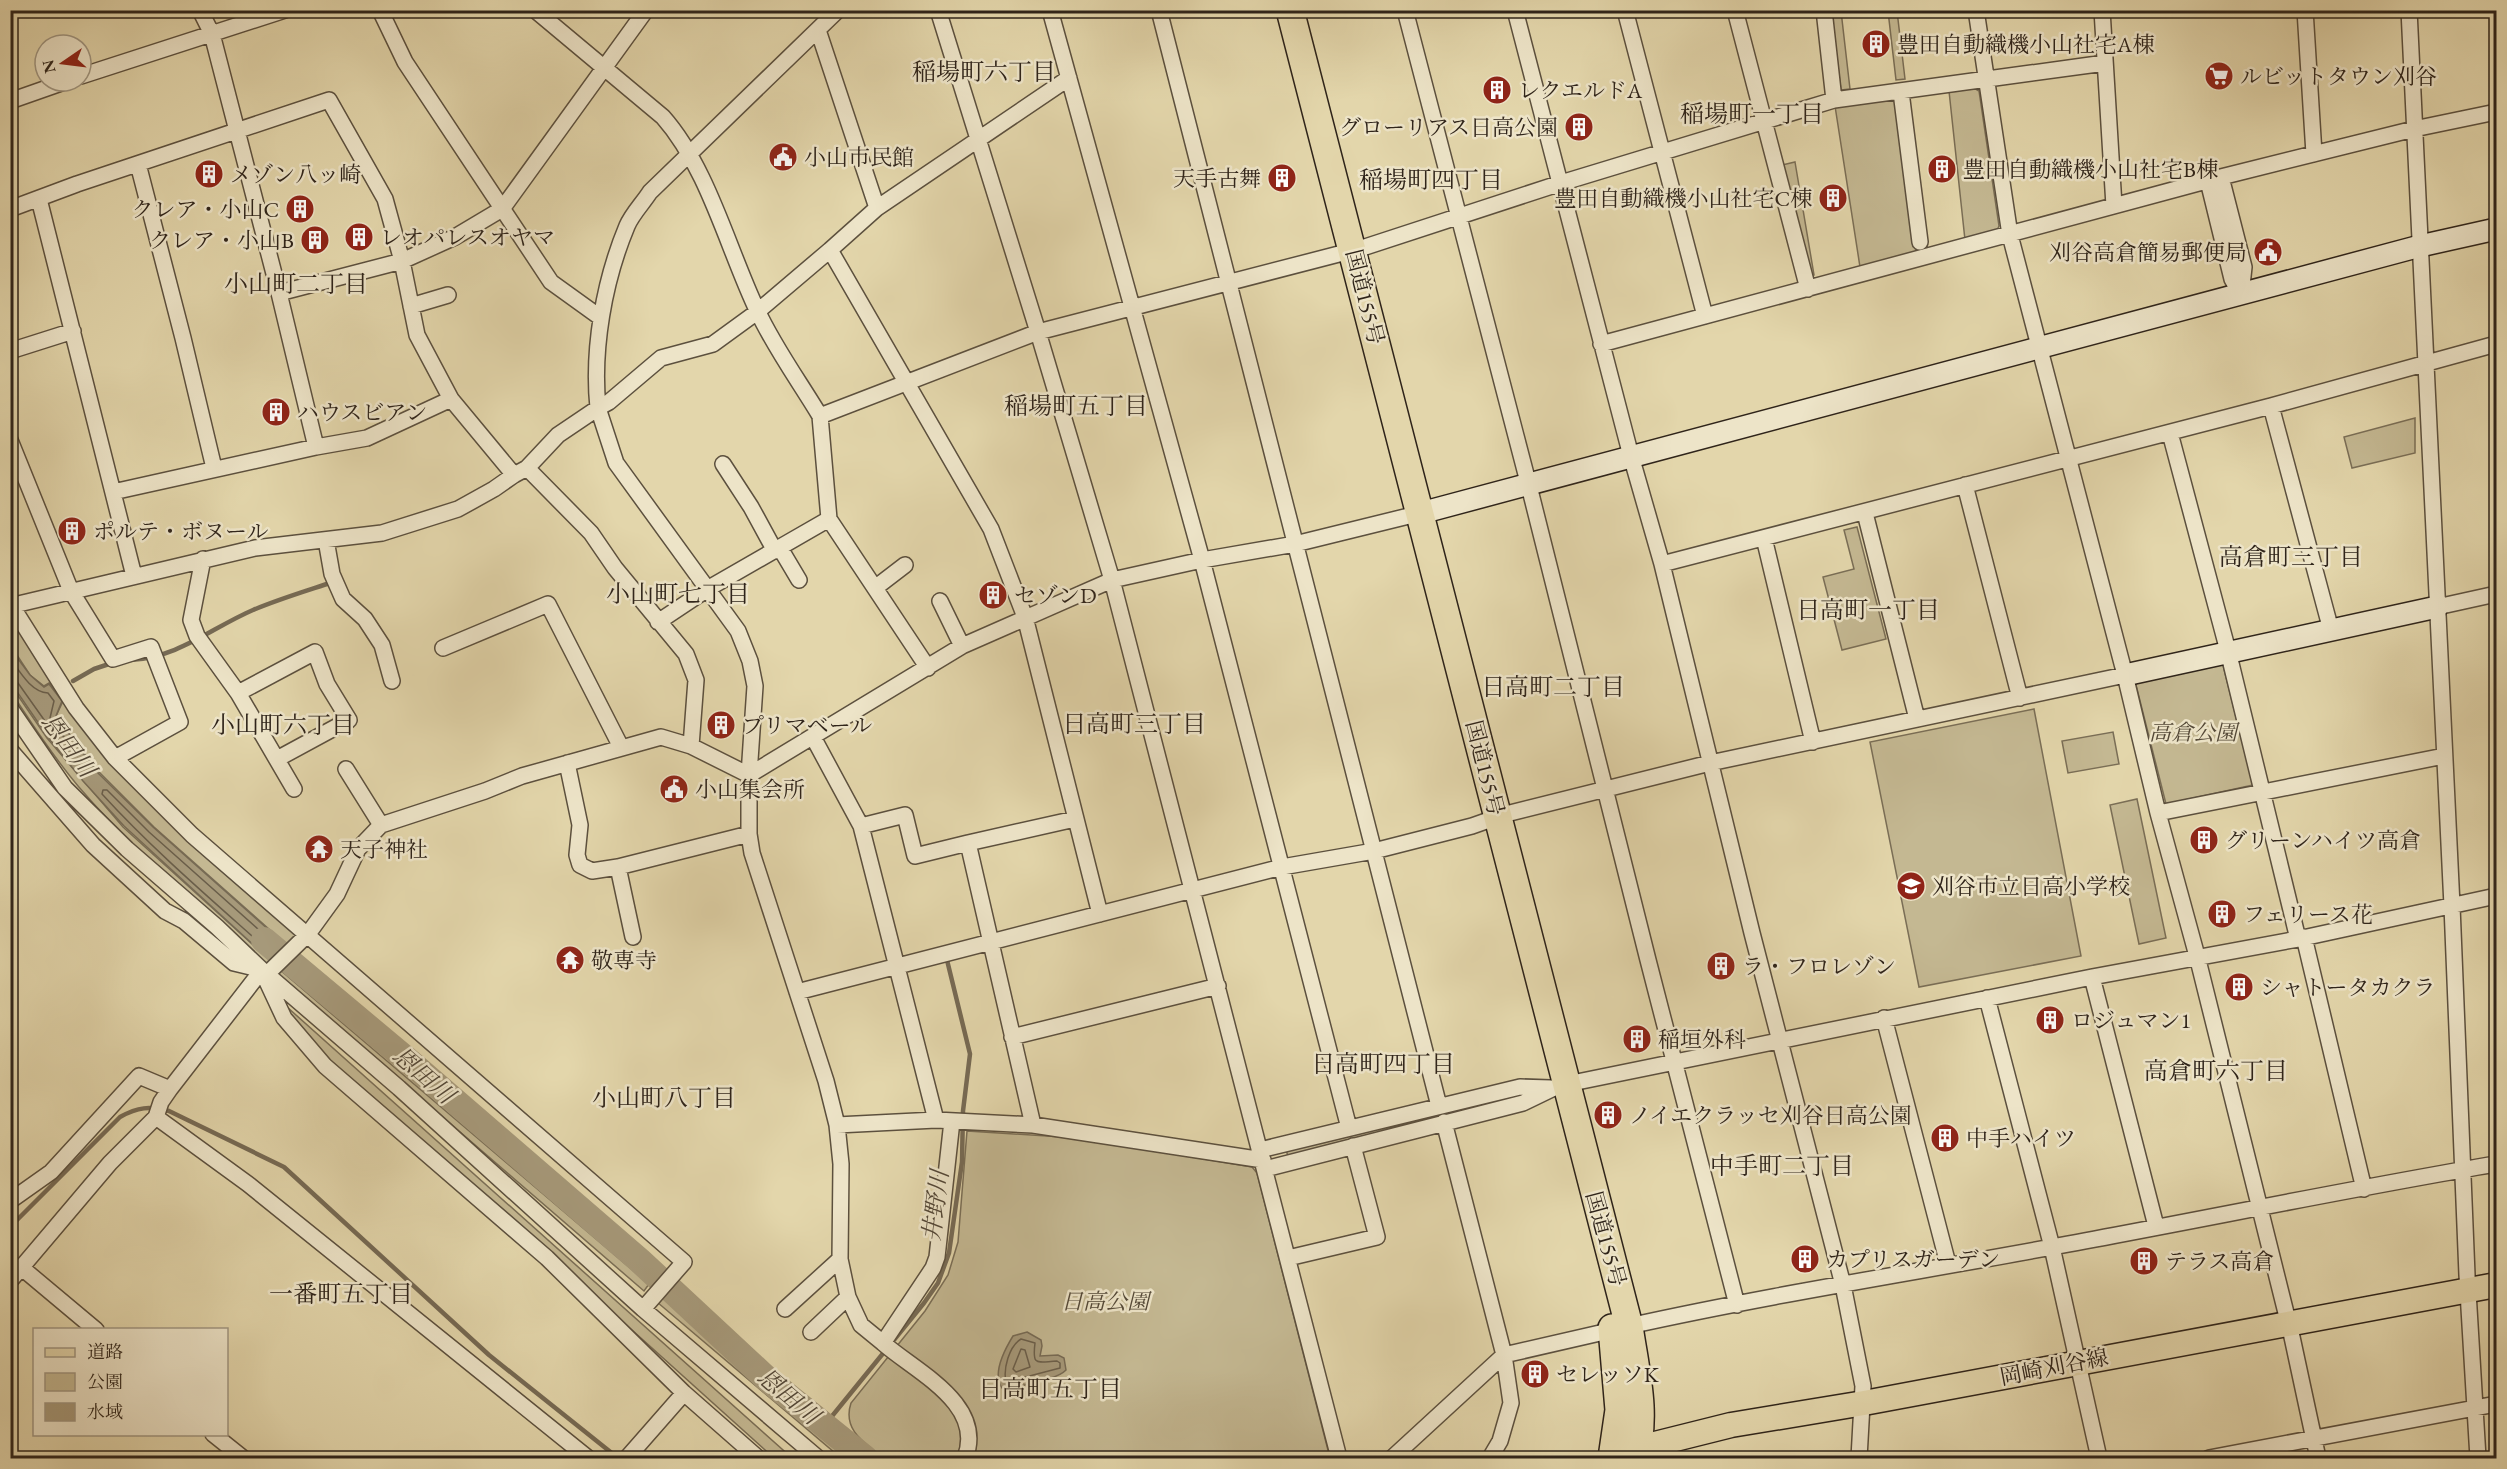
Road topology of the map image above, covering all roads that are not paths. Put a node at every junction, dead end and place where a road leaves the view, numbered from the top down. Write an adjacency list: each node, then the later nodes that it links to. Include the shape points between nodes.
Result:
1 (200, 10): 22 (street)
2 (285, 10): 22 (street)
3 (380, 10): 46 (street, via 405,62)
4 (535, 10): 24 (street)
5 (646, 10): 24 (street)
6 (838, 10): 21 (street)
7 (938, 10): 36 (street)
8 (1050, 10): 26 (street)
9 (1159, 10): 56 (street)
10 (1275, 10): 54 (highway, 国道155号)
11 (1290, 10): 54 (highway, 国道155号)
12 (1405, 10): 48 (street)
13 (1515, 10): 42 (street)
14 (1625, 10): 37 (street)
15 (1735, 10): 33 (street)
16 (1824, 10): 30 (street)
17 (1976, 10): 27 (street)
18 (2102, 10): 23 (street)
19 (2305, 10): 39 (street)
20 (2409, 10): 34 (street)
21 (818, 30): 38 (street); 47 (street)
22 (212, 34): 25 (street); 35 (street)
23 (2105, 63): 27 (street); 44 (street)
24 (604, 69): 38 (street, via 663,117); 46 (street)
25 (93, 72)
26 (1069, 78): 36 (street); 62 (street)
27 (1986, 81): 28 (street); 50 (street)
28 (1901, 92): 30 (street); 51 (street)
29 (33, 93): 31 (street)
30 (1834, 100): 33 (street)
31 (10, 101)
32 (2496, 112): 34 (street)
33 (1764, 122): 37 (street); 57 (street)
34 (2414, 129): 39 (street); 52 (street)
35 (237, 131): 40 (street); 55 (street, via 329,100 386,200); 58 (street)
36 (978, 139): 47 (street); 67 (street)
37 (1663, 153): 42 (street); 64 (street)
38 (690, 154): 63 (street); 65 (street, via 650,192 628,225)
39 (2314, 154): 41 (street)
40 (138, 164): 43 (street); 84 (street)
41 (2214, 179): 44 (street); 60 (street, via 2232,279)
42 (1561, 183): 48 (street); 68 (street)
43 (39, 199): 45 (street); 66 (street)
44 (2114, 206): 50 (street)
45 (10, 208)
46 (502, 208): 55 (street, via 455,237); 65 (street, via 551,282)
47 (877, 208): 53 (street)
48 (1459, 218): 54 (street); 86 (street)
49 (2496, 229): 52 (street)
50 (2010, 235): 57 (street); 70 (street)
51 (1920, 242)
52 (2420, 246): 60 (street); 72 (street)
53 (830, 250): 63 (street); 73 (street)
54 (1345, 252): 56 (street); 90 (highway, 国道155号, via 1413,493)
55 (402, 261): 58 (street); 61 (street)
56 (1228, 283): 62 (street); 94 (street)
57 (1808, 289): 64 (street)
58 (279, 293): 80 (street)
59 (448, 296): 61 (street)
60 (2241, 296): 70 (street)
61 (411, 306): 74 (street, via 417,335)
62 (1133, 307): 67 (street); 97 (street)
63 (757, 312): 76 (street, via 713,344 661,358); 77 (street)
64 (1705, 316): 68 (street)
65 (601, 318): 76 (street, via 595,385)
66 (72, 331): 71 (street); 88 (street)
67 (1038, 333): 73 (street); 102 (street)
68 (1601, 344): 81 (street)
69 (2496, 344): 72 (street)
70 (2039, 348): 81 (street); 82 (street)
71 (10, 351)
72 (2425, 364): 75 (street); 109 (street)
73 (907, 381): 77 (street); 110 (street, via 991,529)
74 (451, 399): 80 (street, via 367,438); 85 (street)
75 (2271, 406): 78 (street); 112 (street)
76 (598, 408): 85 (street, via 558,435); 103 (street, via 616,463)
77 (820, 416): 91 (street)
78 (2170, 433): 82 (street); 115 (street)
79 (10, 440): 105 (street)
80 (316, 447): 84 (street)
81 (1630, 456): 86 (street); 98 (street)
82 (2067, 459): 87 (street); 117 (street)
83 (723, 464): 95 (street)
84 (214, 468): 88 (street)
85 (520, 472): 93 (street, via 458,509 382,533); 111 (street, via 591,533)
86 (1528, 482): 90 (street); 135 (street)
87 (1965, 485): 89 (street); 120 (street)
88 (113, 492): 100 (street)
89 (1865, 513): 92 (street); 122 (street)
90 (1413, 515): 94 (street); 140 (highway, 国道155号)
91 (829, 519): 95 (street); 104 (street)
92 (1764, 538): 98 (street); 124 (street)
93 (326, 540): 96 (street); 118 (street, via 332,574 343,599 365,619 382,645)
94 (1295, 544): 97 (street); 145 (street)
95 (778, 550): 101 (street); 103 (street)
96 (202, 559): 100 (street); 119 (street, via 191,620)
97 (1202, 560): 102 (street); 147 (street)
98 (1662, 564): 132 (street)
99 (905, 565): 104 (street)
100 (134, 576): 105 (street)
101 (799, 580)
102 (1112, 580): 110 (street); 148 (street)
103 (709, 588): 111 (street); 134 (street, via 738,631 750,661 755,686)
104 (875, 588): 116 (street)
105 (71, 591): 108 (street); 129 (street, via 113,659 151,647 180,722)
106 (2496, 594): 109 (street)
107 (940, 601): 113 (street)
108 (11, 605): 129 (street, via 76,708)
109 (2437, 607): 112 (street); 128 (street)
110 (1025, 617): 113 (street); 139 (street)
111 (658, 622): 125 (street, via 686,654 696,680)
112 (2331, 630): 115 (street)
113 (962, 646): 116 (street)
114 (443, 648): 126 (street, via 548,604)
115 (2228, 651): 117 (street); 137 (street)
116 (928, 668): 123 (street)
117 (2125, 675): 120 (street); 138 (street)
118 (392, 681)
119 (238, 693): 130 (street); 130 (street, via 315,652 327,684 349,720)
120 (2020, 698): 122 (street)
121 (10, 708): 158 (street, via 65,788)
122 (1917, 719): 124 (street)
123 (813, 737): 134 (street); 142 (street)
124 (1813, 742): 132 (street)
125 (691, 746): 126 (street, via 661,737); 134 (street)
126 (621, 747): 131 (street)
127 (10, 750): 158 (street, via 93,845 165,911 184,921 234,963)
128 (2445, 756): 137 (street); 150 (street)
129 (115, 758): 152 (street, via 192,835)
130 (277, 759): 136 (street)
131 (567, 763): 141 (street); 146 (street, via 580,825 580,865 592,871)
132 (1710, 763): 135 (street); 165 (street)
133 (346, 769): 141 (street)
134 (749, 775): 143 (street)
135 (1605, 788): 140 (street); 166 (street)
136 (294, 789)
137 (2263, 791): 138 (street); 154 (street)
138 (2158, 813): 156 (street)
139 (1075, 819): 144 (street); 151 (street)
140 (1490, 819): 145 (street); 167 (highway, 国道155号)
141 (381, 825): 152 (street, via 358,849 337,894)
142 (861, 826): 144 (street, via 905,815 915,856); 157 (street)
143 (749, 834): 146 (street); 161 (street)
144 (968, 843): 155 (street)
145 (1374, 851): 147 (street); 169 (street)
146 (618, 867): 153 (street)
147 (1281, 867): 148 (street); 175 (street)
148 (1193, 891): 151 (street); 160 (street)
149 (2496, 896): 150 (street)
150 (2452, 906): 154 (street); 179 (street)
151 (1100, 914): 155 (street)
152 (308, 934): 158 (street); 195 (street, via 684,1262)
153 (633, 937)
154 (2301, 938): 156 (street); 180 (street)
155 (991, 941): 157 (street); 164 (street)
156 (2197, 956): 159 (street); 182 (street)
157 (898, 966): 161 (street); 170 (street)
158 (264, 972): 168 (street); 195 (street, via 399,1088); 204 (street, via 284,1018 325,1066 547,1258)
159 (2092, 977): 162 (street); 183 (street)
160 (1218, 986): 164 (street); 177 (street)
161 (797, 992): 173 (street)
162 (1987, 998): 163 (street); 184 (street)
163 (1884, 1018): 165 (street); 187 (street)
164 (1012, 1037): 174 (street)
165 (1780, 1040): 166 (street); 190 (street)
166 (1674, 1062): 167 (street); 194 (street)
167 (1560, 1086): 169 (street, via 1520,1087); 172 (street, via 1527,1101); 199 (highway, 国道155号)
168 (161, 1106): 181 (street, via 139,1076 51,1172); 188 (street); 213 (street, via 248,1184)
169 (1439, 1106): 175 (street)
170 (936, 1120): 171 (street); 173 (street)
171 (960, 1122): 174 (street); 201 (street, via 937,1257)
172 (1444, 1122): 176 (street); 202 (street)
173 (837, 1125): 186 (street, via 841,1164)
174 (1033, 1125): 177 (street)
175 (1349, 1128): 177 (street)
176 (1353, 1146): 177 (street); 185 (street, via 1377,1237)
177 (1262, 1160): 185 (street)
178 (2496, 1164): 179 (street)
179 (2462, 1170): 180 (street); 192 (street)
180 (2364, 1189): 182 (street)
181 (10, 1201)
182 (2260, 1208): 183 (street); 197 (street)
183 (2156, 1226): 184 (street)
184 (2052, 1247): 187 (street); 203 (street)
185 (1288, 1258): 217 (street)
186 (840, 1259): 193 (street); 196 (street)
187 (1948, 1264): 190 (street)
188 (22, 1268): 189 (street); 198 (street)
189 (10, 1281)
190 (1843, 1285): 194 (street); 205 (street)
191 (2496, 1286): 192 (main road, 岡崎刈谷線)
192 (2468, 1291): 197 (main road, 岡崎刈谷線); 207 (street)
193 (848, 1297): 200 (street); 201 (street, via 861,1325)
194 (1737, 1305): 199 (street)
195 (643, 1309): 215 (street)
196 (785, 1309)
197 (2289, 1323): 203 (main road, 岡崎刈谷線); 209 (street)
198 (95, 1328)
199 (1621, 1328): 202 (street); 210 (highway, 国道155号, via 1641,1405)
200 (811, 1332)
201 (887, 1346): 216 (street, via 950,1395 965,1420 971,1444)
202 (1504, 1355): 218 (street); 219 (street, via 1511,1403 1500,1442)
203 (2079, 1362): 205 (main road, 岡崎刈谷線); 221 (street)
204 (684, 1393): 211 (street); 214 (street)
205 (1864, 1403): 210 (main road, 岡崎刈谷線, via 1731,1425); 220 (street)
206 (2496, 1404): 207 (street)
207 (2475, 1408): 209 (street); 224 (street)
208 (216, 1436): 212 (street)
209 (2314, 1437): 222 (street); 223 (street)
210 (1624, 1455)
211 (628, 1457)
212 (243, 1458)
213 (588, 1458)
214 (758, 1458)
215 (819, 1458)
216 (965, 1458)
217 (1339, 1458)
218 (1392, 1458)
219 (1490, 1458)
220 (1859, 1458)
221 (2099, 1458)
222 (2209, 1458)
223 (2318, 1458)
224 (2478, 1458)

